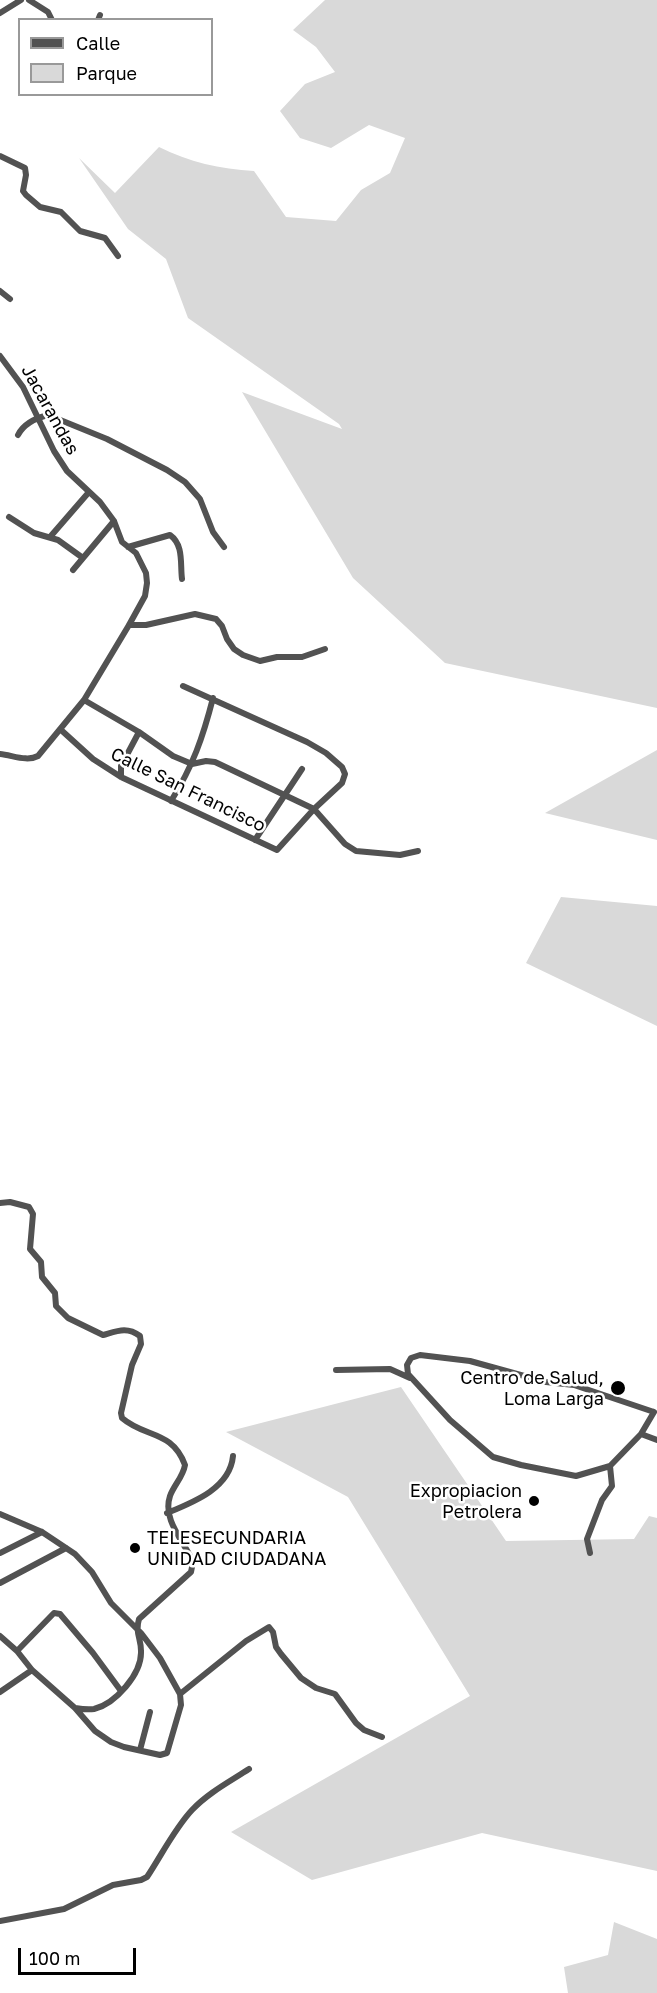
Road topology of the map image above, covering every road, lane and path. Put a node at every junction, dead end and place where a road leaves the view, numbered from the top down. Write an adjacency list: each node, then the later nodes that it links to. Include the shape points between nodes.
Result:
1 (21, 0): 3 (street)
2 (29, 0): 4 (street)
3 (0, 14)
4 (51, 18)
5 (0, 156): 6 (street, via 25,168 23,191 40,207 61,212 80,231 105,238)
6 (118, 256)
7 (0, 291): 8 (street)
8 (10, 299)
9 (0, 356): 10 (street, Jacarandas, via 23,387)
10 (38, 417): 11 (street); 12 (street, Jacarandas, via 67,471); 17 (street, via 48,415 107,440 185,482 200,499 213,532)
11 (18, 435)
12 (89, 492): 14 (street, Jacarandas); 15 (street)
13 (9, 517): 15 (street, via 34,533)
14 (114, 521): 16 (street, Jacarandas); 18 (street)
15 (50, 537): 18 (street)
16 (128, 547): 20 (street, via 170,535 181,552); 21 (street, Jacarandas, via 136,553 147,583 145,596)
17 (224, 547)
18 (83, 558): 19 (street)
19 (73, 570)
20 (182, 579)
21 (129, 625): 22 (street, via 195,614 216,619 234,649 260,661 302,657); 25 (street)
22 (325, 649)
23 (183, 686): 24 (street)
24 (213, 698): 29 (street); 34 (street, via 308,742 342,767 342,783)
25 (84, 700): 26 (street); 27 (street)
26 (60, 729): 28 (street, via 34,759); 31 (street, Calle San Francisco, via 93,759)
27 (139, 732): 29 (street); 31 (street, via 121,766)
28 (0, 754)
29 (192, 764): 32 (street, via 215,762); 33 (street)
30 (302, 769): 32 (street)
31 (121, 777): 33 (street, Calle San Francisco)
32 (285, 796): 34 (street); 35 (street)
33 (171, 801): 35 (street, Calle San Francisco)
34 (314, 809): 35 (street, Calle San Francisco, via 277,850); 36 (street, via 356,851 400,855)
35 (255, 840)
36 (418, 851)
37 (0, 1203): 45 (street, via 29,1207 33,1214 30,1249 41,1262 42,1276 55,1293 56,1306 68,1318 103,1335 116,1329 131,1330 140,1336 120,1413 126,1422 171,1443 184,1462)
38 (336, 1370): 39 (street, via 390,1369)
39 (413, 1380): 40 (street, via 407,1365 411,1358 420,1355 471,1361 546,1382 574,1385); 44 (street, via 450,1420 493,1457 576,1476)
40 (655, 1412): 41 (street)
41 (641, 1434): 42 (street); 44 (street)
42 (657, 1440)
43 (233, 1456): 45 (street, via 232,1467 222,1482)
44 (610, 1466): 50 (street, via 612,1486 602,1500 587,1539)
45 (167, 1513): 52 (street, via 194,1562 191,1572 139,1619)
46 (0, 1514): 47 (street)
47 (42, 1532): 48 (street); 49 (street)
48 (66, 1548): 51 (street); 52 (street, via 92,1572 111,1603)
49 (0, 1553)
50 (590, 1553)
51 (0, 1583)
52 (136, 1628): 56 (street, via 141,1651 138,1665 135,1675); 58 (street, via 160,1658)
53 (0, 1636): 54 (street)
54 (17, 1651): 55 (street); 56 (street, via 54,1613 60,1614)
55 (32, 1671): 57 (street); 59 (street)
56 (121, 1690): 59 (street, via 105,1705)
57 (0, 1692)
58 (180, 1694): 61 (street, via 269,1627 276,1647 302,1678 334,1694 356,1723); 62 (street, via 181,1705 167,1753)
59 (75, 1708): 62 (street, via 108,1743)
60 (150, 1712): 62 (street)
61 (382, 1737)
62 (140, 1750)
63 (249, 1769): 64 (street, via 191,1811 147,1877 113,1885 64,1909)
64 (0, 1921)

